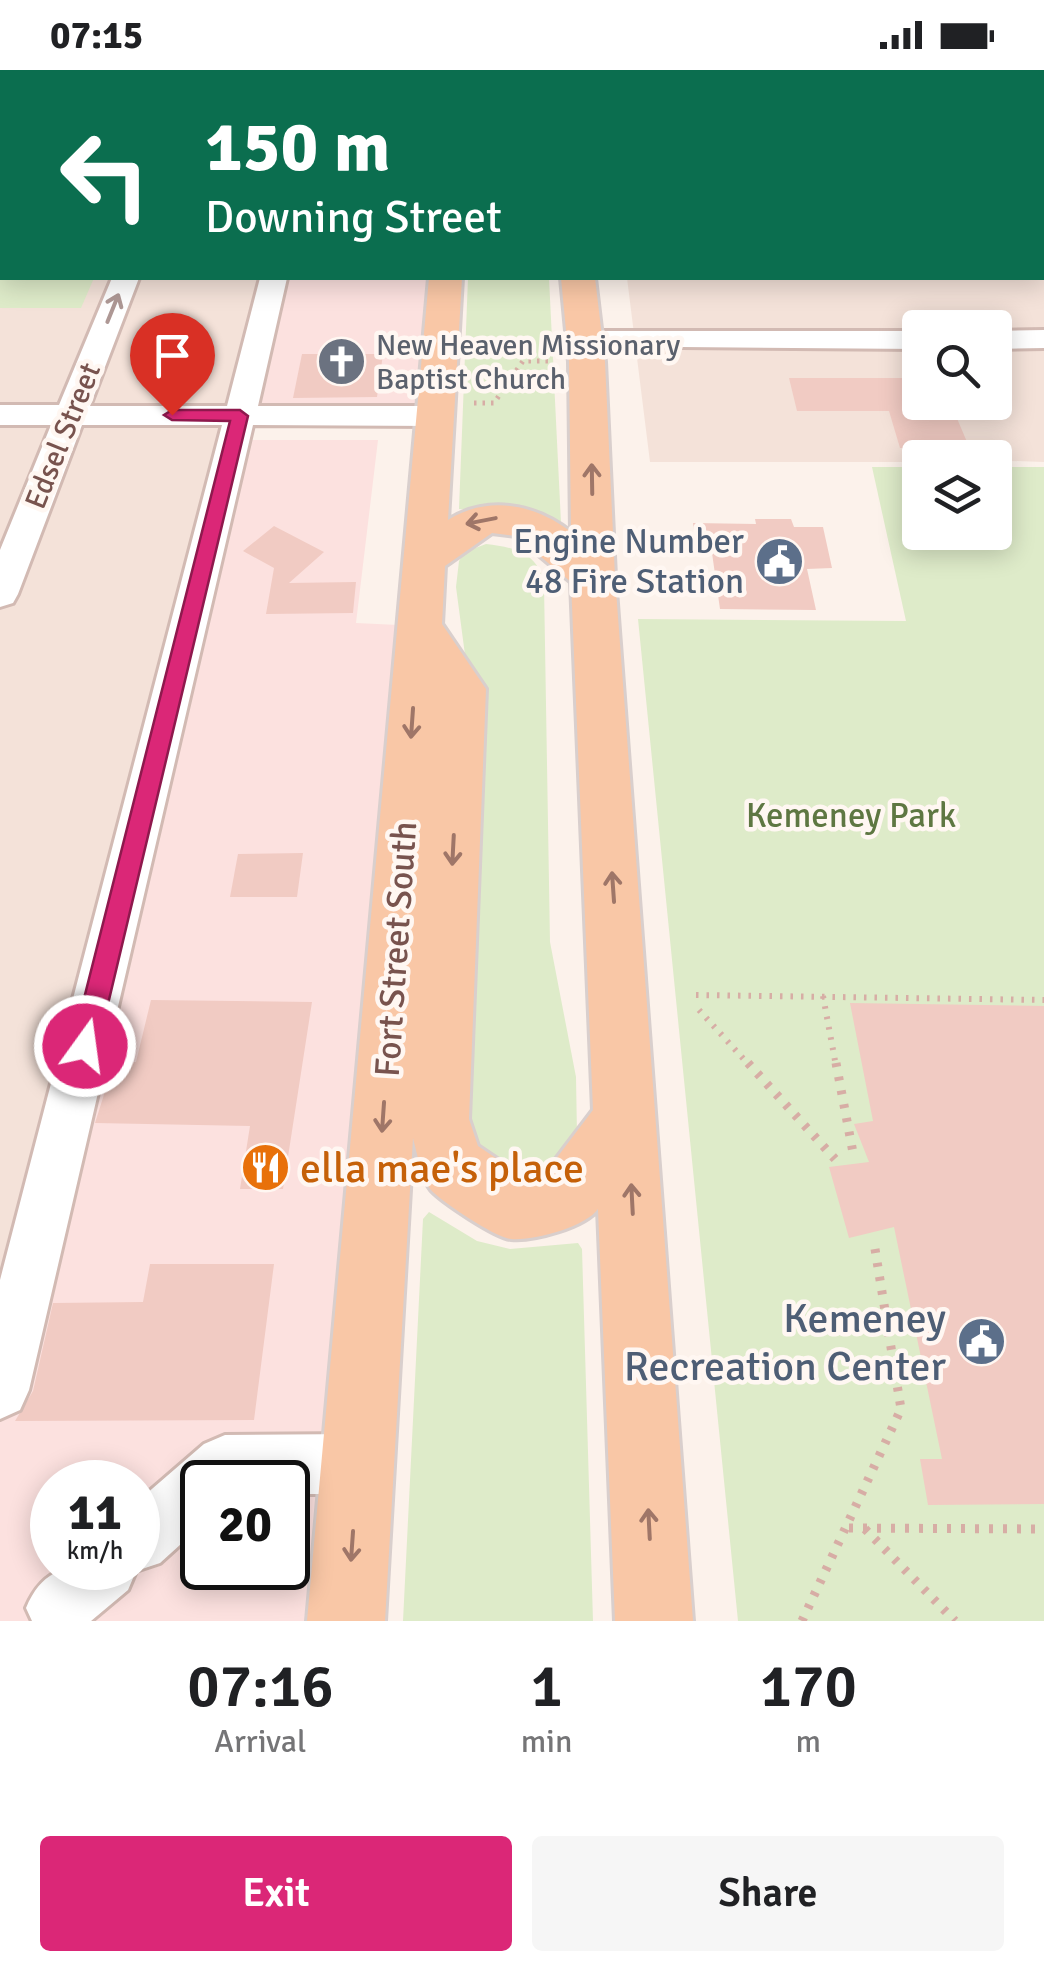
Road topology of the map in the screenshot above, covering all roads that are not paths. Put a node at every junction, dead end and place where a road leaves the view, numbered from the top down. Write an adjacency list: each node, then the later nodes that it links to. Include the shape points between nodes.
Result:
1 (124, 280): 11 (street, Edsel Street, one-way to 1)
2 (274, 280): 12 (street)
3 (445, 280): 9 (main road, Fort Street South)
4 (578, 280): 8 (main road)
5 (1012, 340): 6 (street)
6 (1044, 340)
7 (902, 341): 8 (street)
8 (567, 350): 14 (main road, one-way to 8, via 592,452)
9 (451, 410): 12 (street); 13 (main road, Fort Street South)
10 (0, 415): 11 (street)
11 (70, 415): 12 (street); 15 (street, Edsel Street)
12 (240, 416): 18 (street)
13 (424, 561): 14 (main road, one-way to 13, via 557,539 527,523 495,517 466,523); 16 (main road, Fort Street South)
14 (593, 576): 17 (main road, one-way to 14)
15 (0, 594)
16 (420, 626): 17 (main road, one-way to 17, via 462,689 438,1120 453,1167 511,1207 567,1196); 19 (main road, Fort Street South, one-way to 19)
17 (627, 1116): 26 (main road, one-way to 17)
18 (0, 1390)
19 (358, 1464): 20 (street); 25 (main road, Fort Street South, one-way to 25)
20 (310, 1465)
21 (180, 1505): 22 (street)
22 (160, 1522)
23 (80, 1590): 24 (street)
24 (58, 1608)
25 (346, 1621)
26 (654, 1621)

